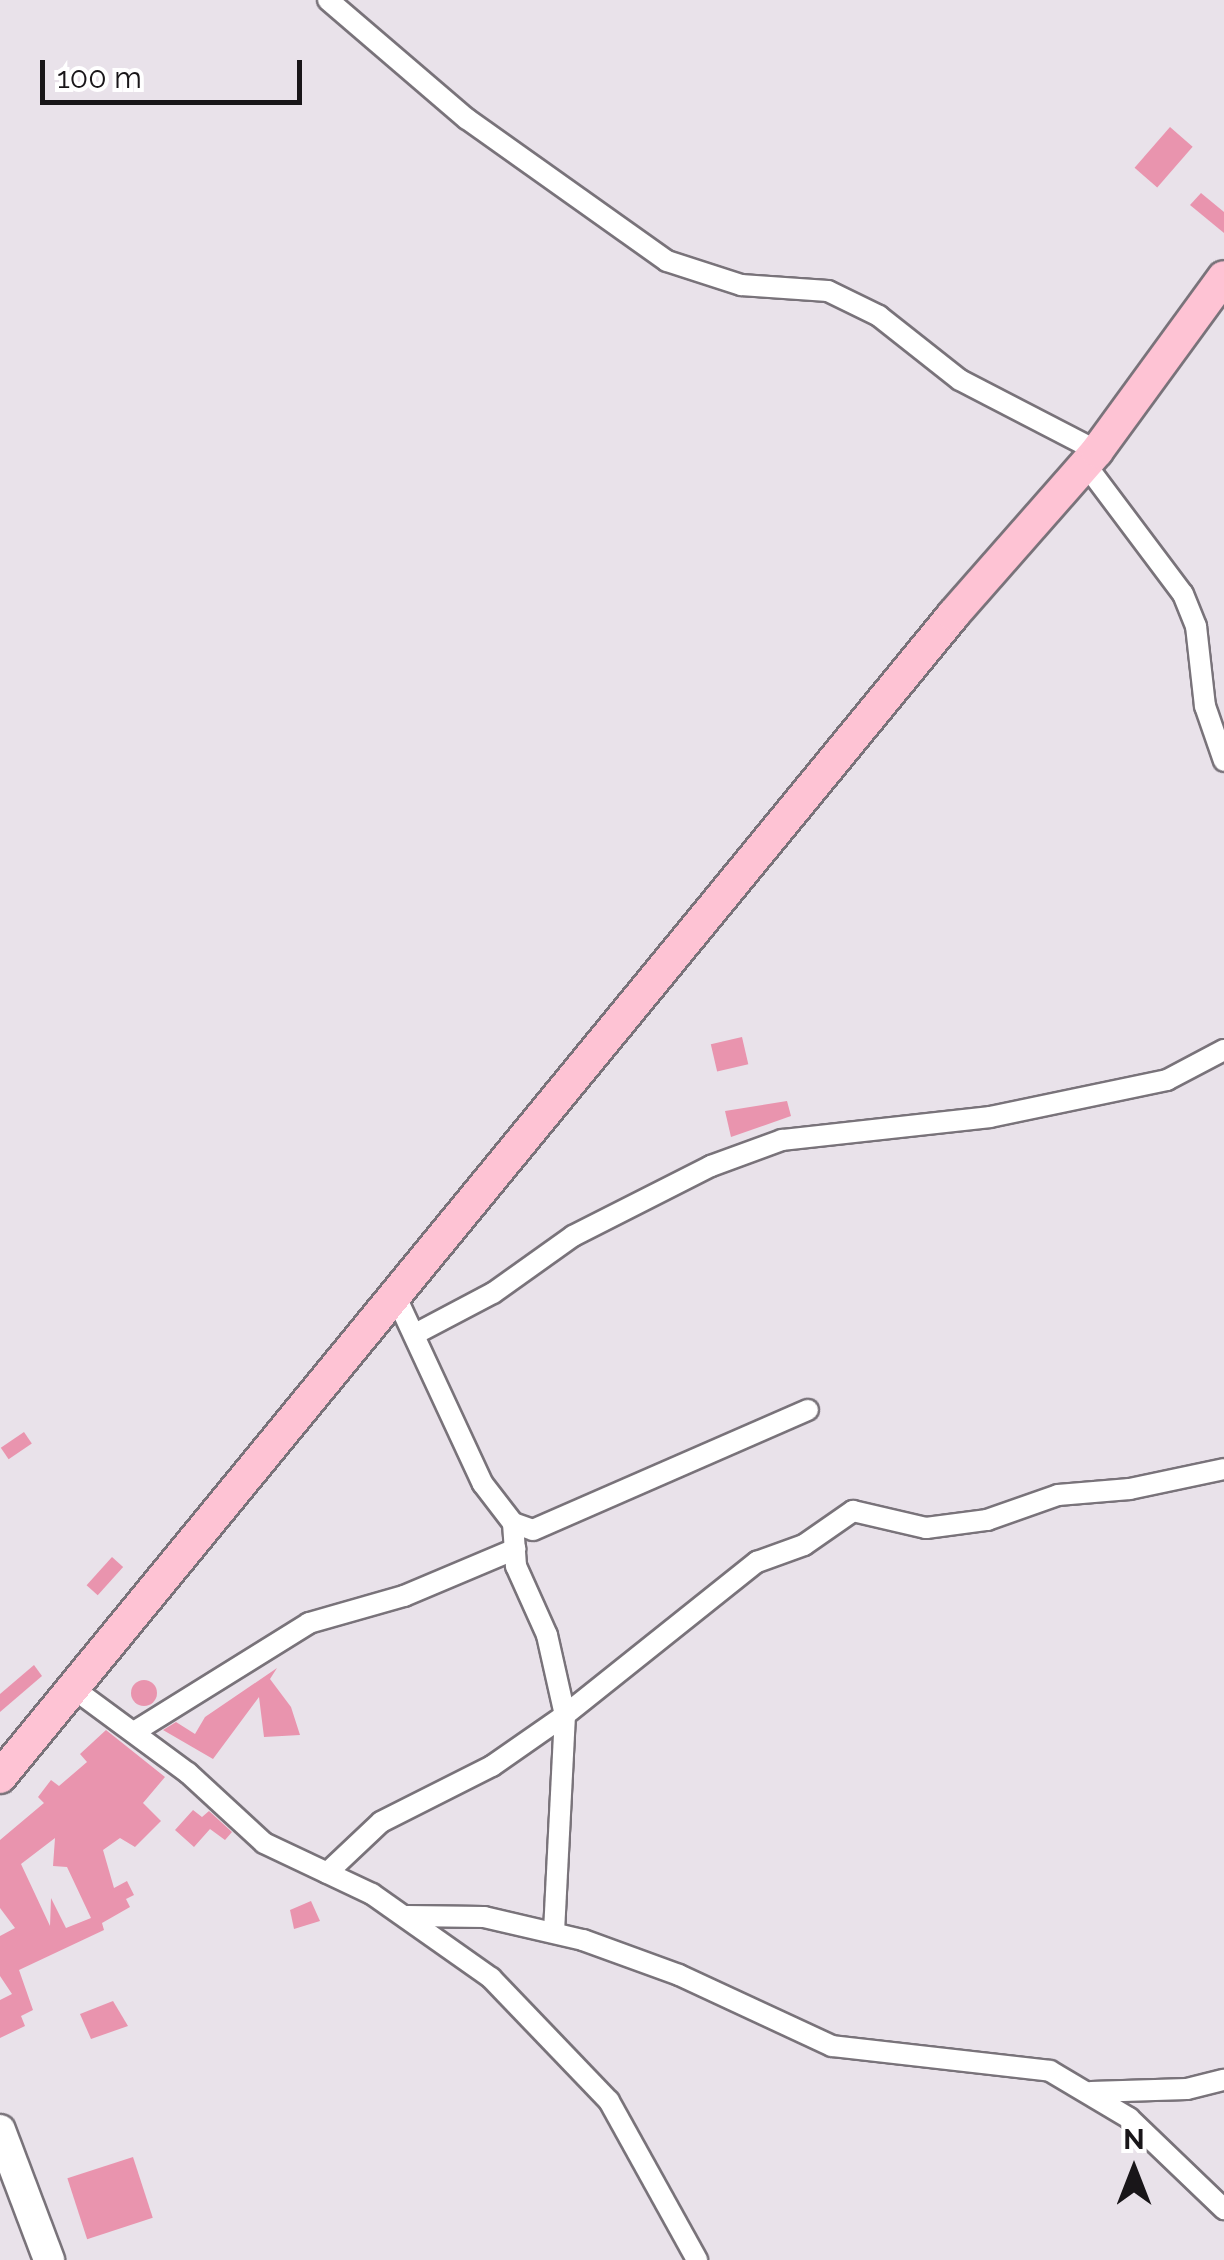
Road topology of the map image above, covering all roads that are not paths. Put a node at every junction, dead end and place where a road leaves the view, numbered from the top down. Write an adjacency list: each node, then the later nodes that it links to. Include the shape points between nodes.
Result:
1 (328, 0): 3 (street, via 467,120 667,261 741,286 828,292 879,316 960,380)
2 (1224, 277): 3 (main road)
3 (1091, 458): 4 (street, via 1183,594 1196,626 1208,718); 6 (main road, via 953,615)
4 (1224, 761)
5 (1224, 1050): 7 (street, via 1167,1080 1008,1113 782,1140 711,1166 573,1236 493,1293)
6 (396, 1297): 7 (street); 12 (main road)
7 (417, 1333): 10 (street, via 483,1484)
8 (808, 1410): 10 (street, via 560,1522 533,1530)
9 (1224, 1469): 13 (street, via 1130,1489 1058,1494 987,1520 926,1528 853,1510 804,1545 757,1562)
10 (513, 1523): 11 (street)
11 (515, 1549): 13 (street, via 547,1635); 14 (street, via 404,1596 309,1623)
12 (70, 1686): 14 (street); 15 (main road)
13 (565, 1714): 16 (street, via 492,1766 381,1822); 18 (street)
14 (134, 1732): 16 (street, via 264,1843)
15 (0, 1778)
16 (327, 1873): 17 (street)
17 (407, 1916): 18 (street, via 484,1917); 24 (street, via 491,1978 609,2101)
18 (554, 1932): 20 (street, via 679,1975 832,2046 1038,2069)
19 (1224, 2080): 20 (street, via 1187,2089)
20 (1091, 2092): 22 (street, via 1192,2172)
21 (0, 2130): 23 (street)
22 (1224, 2209)
23 (49, 2260)
24 (698, 2260)

